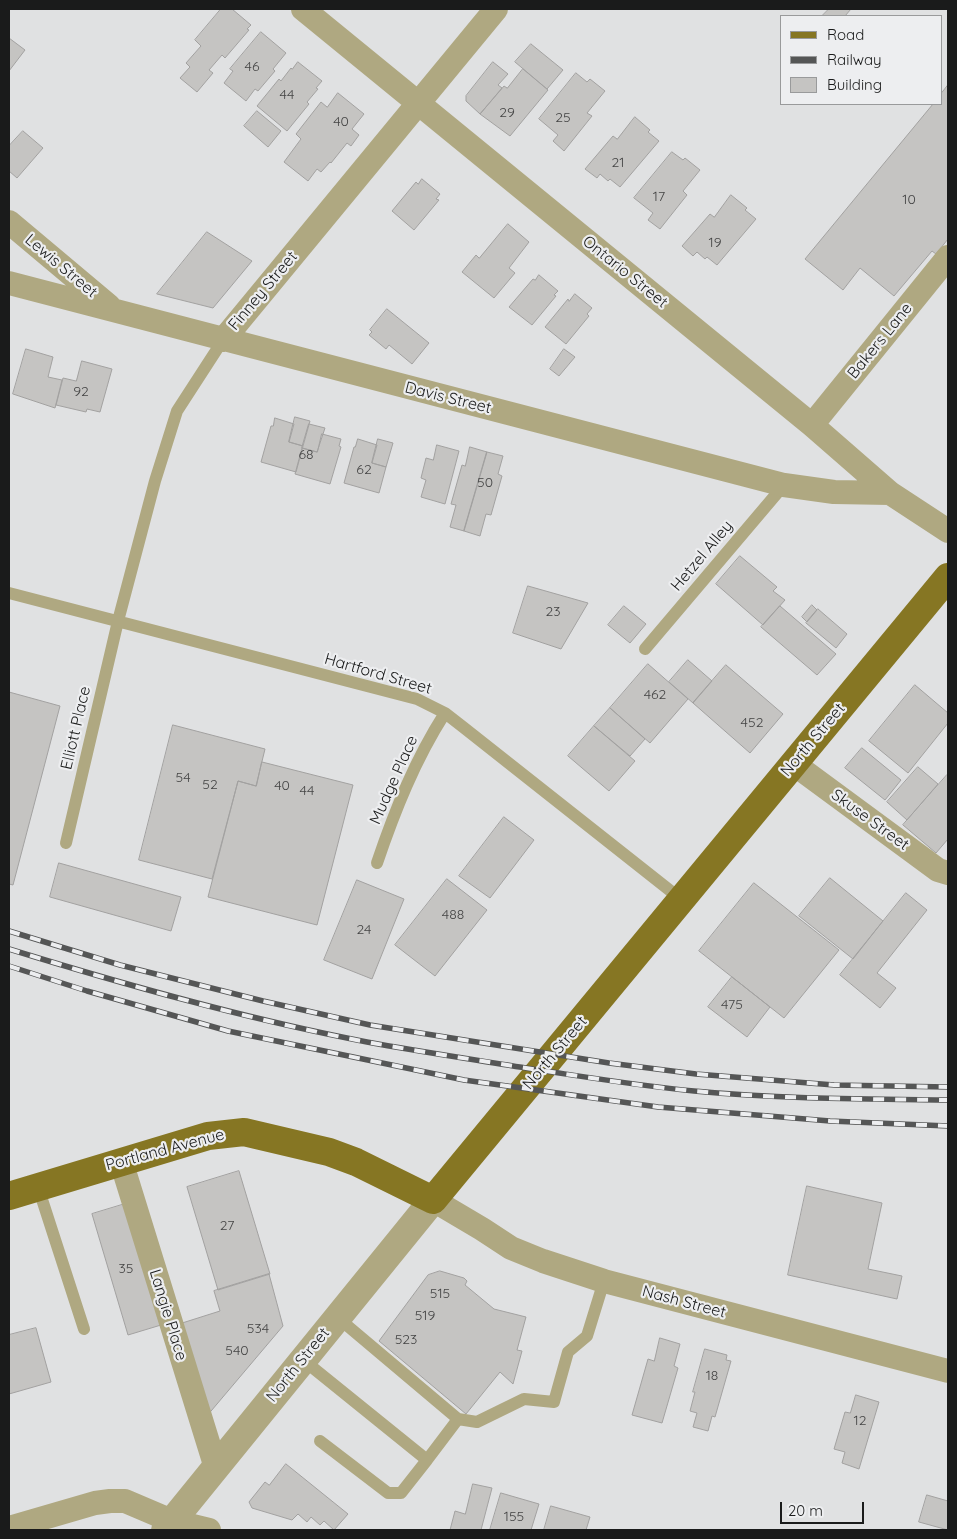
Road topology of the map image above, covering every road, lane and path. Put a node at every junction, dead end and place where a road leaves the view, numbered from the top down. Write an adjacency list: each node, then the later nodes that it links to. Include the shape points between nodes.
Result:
1 (303, 9): 3 (street, Ontario Street)
2 (496, 9): 3 (street, Finney Street)
3 (419, 104): 8 (street, Finney Street); 9 (street, Ontario Street)
4 (9, 222): 7 (street, Lewis Street)
5 (948, 257): 9 (street, Bakers Lane)
6 (9, 283): 7 (street, Davis Street)
7 (114, 310): 8 (street, Davis Street)
8 (223, 340): 10 (street, Davis Street); 15 (lane, Finney Street, via 177,412)
9 (812, 425): 11 (street, Ontario Street)
10 (784, 485): 11 (street, Davis Street, via 834,492); 16 (lane, Hetzel Alley)
11 (890, 493): 12 (street, Ontario Street)
12 (948, 531)
13 (948, 577): 18 (main road, North Street)
14 (9, 593): 15 (lane, Hartford Street)
15 (118, 621): 17 (lane, Hartford Street, via 417,699); 19 (lane, Elliott Place)
16 (645, 649)
17 (445, 713): 20 (lane, Mudge Place, via 428,740 396,808); 22 (lane, Hartford Street)
18 (794, 764): 21 (street, Skuse Street, via 938,870); 22 (main road, North Street)
19 (66, 843)
20 (378, 863)
21 (948, 873)
22 (682, 900): 26 (main road, North Street)
23 (121, 1161): 24 (main road, Portland Avenue); 26 (main road, Portland Avenue, via 208,1136 244,1132 329,1152); 35 (street, Langie Place)
24 (38, 1188): 25 (main road, Portland Avenue); 29 (lane)
25 (9, 1196)
26 (433, 1200): 27 (street, Nash Street, via 511,1248); 28 (street, North Street)
27 (604, 1281): 31 (street, Nash Street); 32 (lane, via 587,1336 568,1352 554,1402 524,1399 477,1422)
28 (337, 1317): 30 (street, North Street); 32 (lane)
29 (84, 1330)
30 (302, 1359): 34 (lane); 35 (street, North Street)
31 (948, 1371)
32 (458, 1419): 34 (lane)
33 (320, 1441): 34 (lane, via 388,1493 401,1493)
34 (427, 1460)
35 (216, 1468): 36 (street, North Street)
36 (168, 1526): 37 (street, via 125,1501 110,1501); 38 (street)
37 (9, 1528)
38 (209, 1530)

